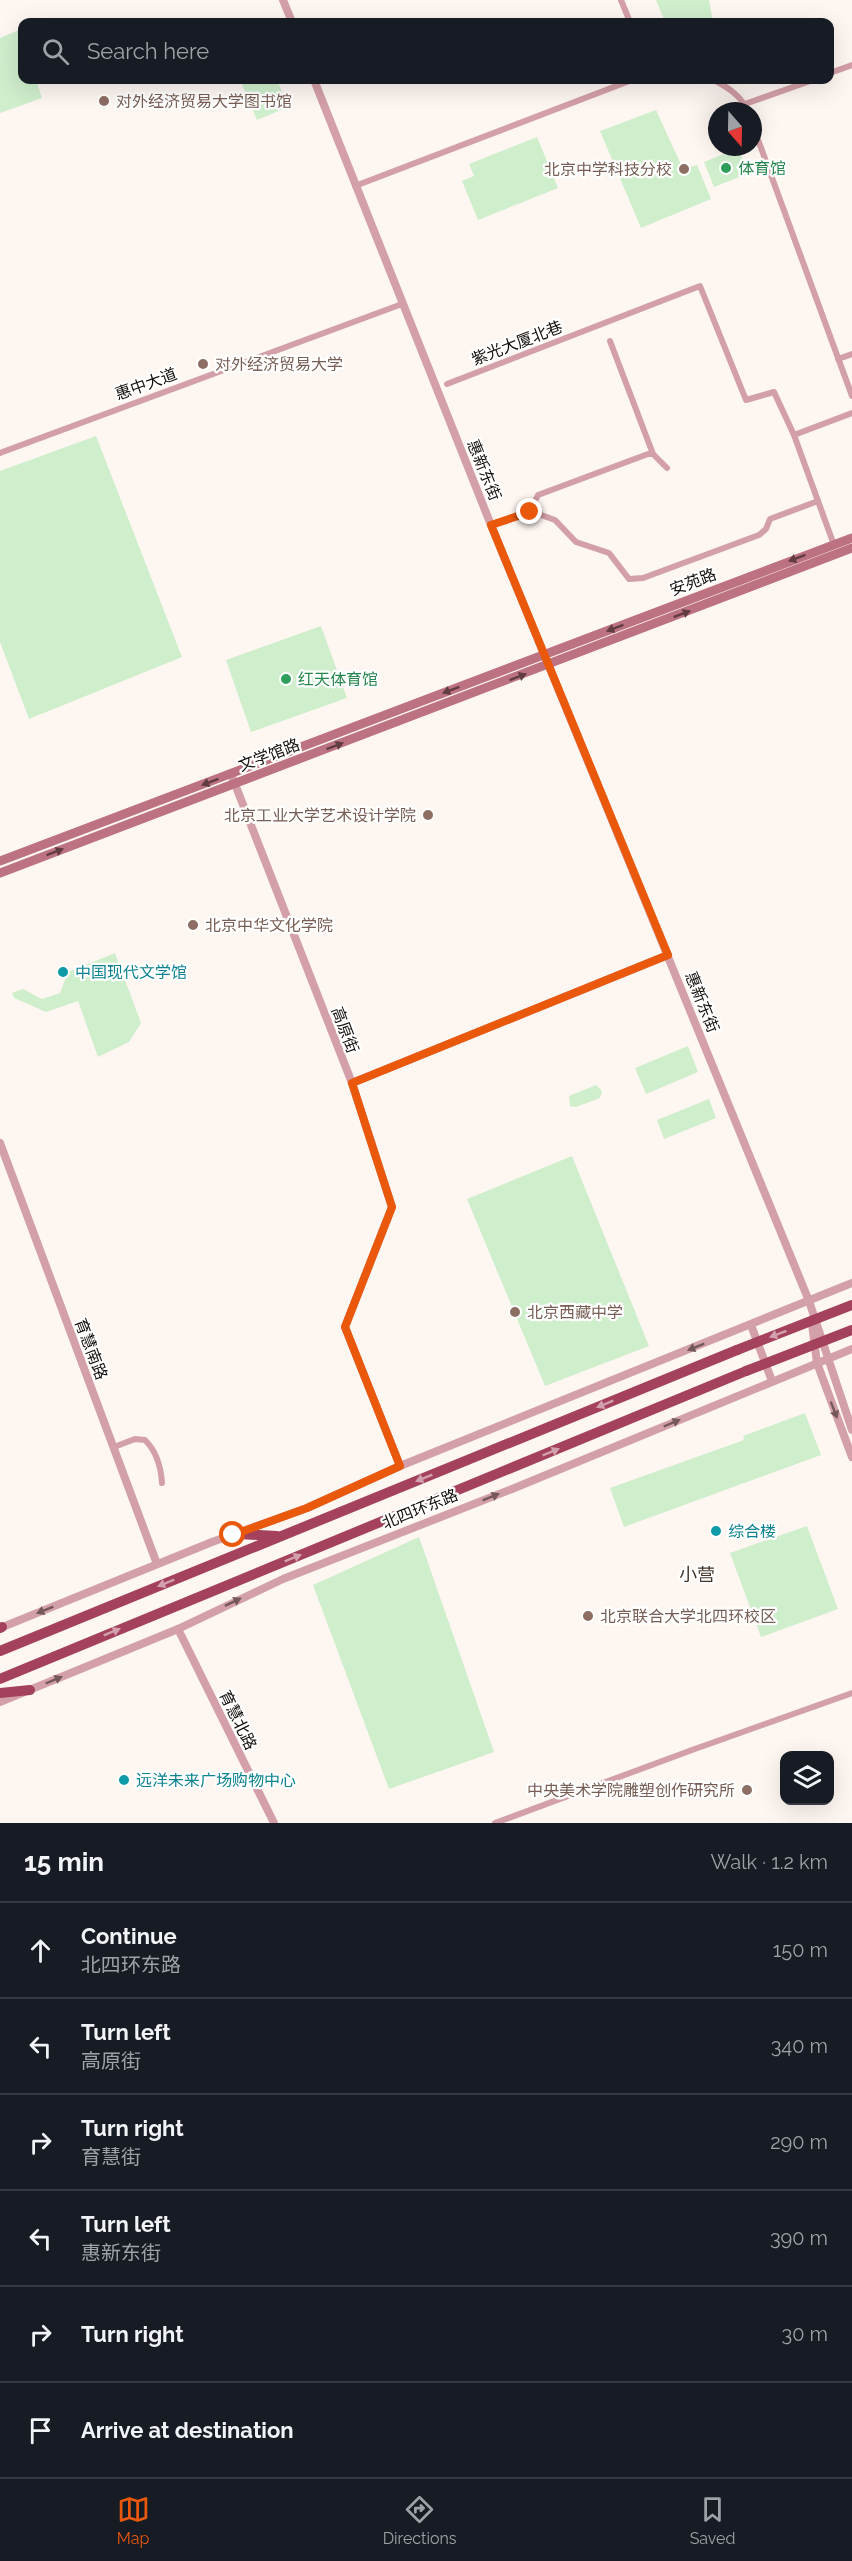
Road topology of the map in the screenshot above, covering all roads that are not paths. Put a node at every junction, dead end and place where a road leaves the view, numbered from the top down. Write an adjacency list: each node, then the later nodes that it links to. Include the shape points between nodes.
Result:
1 (284, 0): 3 (street)
2 (621, 0): 4 (street)
3 (291, 18)
4 (628, 18)
5 (852, 65): 6 (street)
6 (834, 72)
7 (316, 84): 14 (street, 惠新东街)
8 (622, 84): 14 (street)
9 (722, 84): 11 (street)
10 (803, 84): 12 (street)
11 (741, 102)
12 (760, 102)
13 (762, 151): 18 (street)
14 (355, 186): 15 (street, 惠新东街)
15 (402, 304): 23 (street, 惠中大道); 28 (street, 惠新东街)
16 (610, 341): 24 (street)
17 (852, 354): 18 (street)
18 (838, 359): 20 (street)
19 (447, 384): 22 (street, 紫光大厦北巷, via 700,286 746,400 774,392)
20 (852, 396)
21 (852, 413): 22 (street)
22 (794, 435): 26 (street)
23 (0, 453)
24 (653, 454): 25 (street); 27 (street, via 538,495)
25 (667, 468)
26 (818, 501): 27 (street, via 770,519 759,536 643,578 629,579 609,553 576,542 555,520); 30 (street)
27 (530, 512): 28 (street)
28 (491, 525): 32 (street, 惠新东街)
29 (852, 538): 30 (main road, 安苑路)
30 (834, 545): 32 (main road, 安苑路, one-way to 32)
31 (852, 548): 33 (main road, 安苑路, one-way to 31)
32 (545, 654): 33 (street, 惠新东街); 34 (main road, 文学馆路, one-way to 34)
33 (549, 666): 35 (main road, 文学馆路, one-way to 33); 38 (street, 惠新东街)
34 (231, 774): 35 (street, 高原街); 36 (main road, 文学馆路, one-way to 36)
35 (235, 784): 37 (main road, 文学馆路, one-way to 35); 39 (street, 高原街)
36 (0, 861)
37 (0, 873)
38 (668, 955): 39 (street); 42 (street, 惠新东街)
39 (352, 1083): 53 (street, 高原街, via 392,1207 345,1327)
40 (0, 1143): 51 (street, 育慧南路)
41 (852, 1283): 42 (street)
42 (808, 1302): 44 (street); 47 (street); 48 (street)
43 (852, 1305): 56 (highway, 北四环东路, one-way to 56, bridge)
44 (751, 1325): 49 (street); 53 (street, one-way to 53)
45 (852, 1330): 61 (highway, 北四环东路, one-way to 45, bridge)
46 (852, 1349): 47 (street, 北四环东路)
47 (826, 1359): 48 (street, 北四环东路); 50 (street)
48 (817, 1363): 49 (street, 北四环东路); 52 (street, one-way to 52)
49 (772, 1381): 59 (street, 北四环东路, one-way to 49, via 283,1580)
50 (852, 1430)
51 (114, 1447): 54 (street, via 135,1439 145,1440 160,1465); 57 (street, 育慧南路)
52 (852, 1457)
53 (400, 1466): 55 (street)
54 (162, 1483)
55 (238, 1534): 56 (highway); 57 (street)
56 (280, 1537): 60 (highway, 北四环东路, one-way to 60)
57 (158, 1564): 58 (street, one-way to 58)
58 (1, 1628)
59 (178, 1629): 62 (street, 北四环东路, one-way to 59); 66 (street, 育慧北路)
60 (0, 1651)
61 (0, 1679)
62 (30, 1690): 63 (highway); 65 (street, 北四环东路)
63 (0, 1693)
64 (852, 1693): 67 (street)
65 (0, 1702)
66 (274, 1823)
67 (495, 1823)

